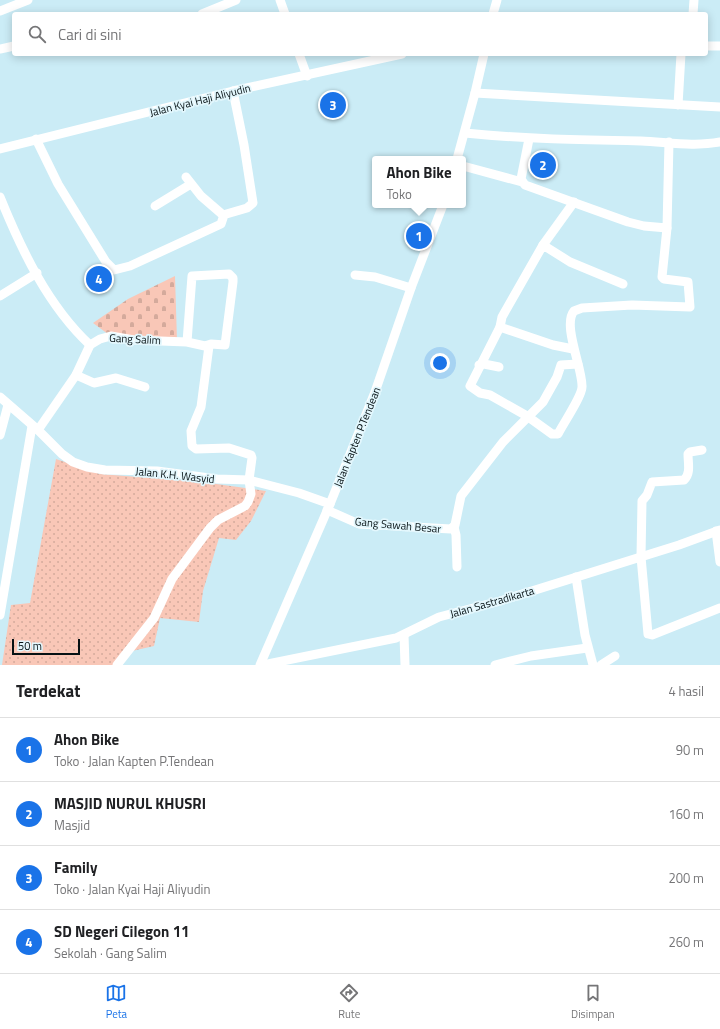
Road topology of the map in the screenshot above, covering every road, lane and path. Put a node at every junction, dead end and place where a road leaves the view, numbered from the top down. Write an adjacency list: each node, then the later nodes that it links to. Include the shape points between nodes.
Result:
1 (28, 0): 6 (street)
2 (236, 0): 7 (street)
3 (280, 0): 8 (street)
4 (497, 0): 9 (street)
5 (694, 0): 10 (street)
6 (0, 11)
7 (207, 12)
8 (284, 12)
9 (494, 12)
10 (693, 12)
11 (12, 46): 14 (street)
12 (708, 46): 13 (street)
13 (720, 46)
14 (0, 49)
15 (300, 56): 19 (street)
16 (393, 56): 19 (street, Jalan Kyai Haji Aliyudin)
17 (484, 56): 21 (street)
18 (681, 56): 22 (street)
19 (307, 76): 20 (street, Jalan Kyai Haji Aliyudin)
20 (232, 91): 25 (street, Jalan Kyai Haji Aliyudin); 37 (street, via 253,203 247,208)
21 (475, 93): 22 (street); 24 (street)
22 (678, 105): 23 (street)
23 (720, 107)
24 (465, 133): 26 (street); 30 (street)
25 (36, 139): 29 (street, Jalan Kyai Haji Aliyudin); 37 (street, via 58,184 106,262 114,270 130,266 217,226 223,221)
26 (529, 139): 27 (street); 32 (street)
27 (669, 142): 28 (street, via 704,145); 38 (street)
28 (720, 142)
29 (0, 148)
30 (458, 156)
31 (466, 167): 32 (street)
32 (522, 182): 34 (street)
33 (0, 197): 40 (street)
34 (574, 202): 38 (street, via 637,225); 39 (street)
35 (155, 206): 37 (street, via 189,180 201,196)
36 (442, 208): 43 (street, Jalan Kapten P.Tendean)
37 (222, 214)
38 (667, 228): 49 (street, via 662,277 688,282 690,307 632,305 577,309 571,318)
39 (543, 245): 42 (street, via 570,262); 45 (street, via 502,317)
40 (36, 273): 44 (street); 47 (street, via 76,332)
41 (355, 275): 43 (street, via 375,277)
42 (623, 284)
43 (411, 288): 62 (street, Jalan Kapten P.Tendean, via 375,392)
44 (0, 296)
45 (500, 327): 49 (street); 51 (street)
46 (187, 342): 47 (street, Gang Salim, via 134,340 111,336); 48 (street, Gang Salim); 48 (street, via 192,276 229,274 233,282 226,345)
47 (90, 345): 53 (street)
48 (209, 346): 61 (street, via 200,407 191,431 192,446 196,449 229,448 251,455)
49 (573, 349): 50 (street)
50 (578, 364): 57 (street, Gang Sawah Besar, via 562,364 543,402); 57 (street, via 582,389 558,434 552,434)
51 (479, 365): 52 (street); 57 (street, via 470,382 471,388 490,395)
52 (499, 368)
53 (76, 375): 54 (street, via 94,383 116,378); 58 (street)
54 (145, 387)
55 (0, 397): 56 (street, Jalan K.H. Wasyid)
56 (8, 406): 58 (street, Jalan K.H. Wasyid); 59 (street)
57 (527, 416): 63 (street, Gang Sawah Besar, via 461,496)
58 (35, 428): 61 (street, Jalan K.H. Wasyid, via 62,454 87,468); 70 (street)
59 (0, 435)
60 (702, 450): 65 (street, via 688,454 689,476 684,480 652,482 647,496 642,501)
61 (249, 480): 62 (street, Jalan K.H. Wasyid, via 288,490); 74 (street, via 251,494 248,502 214,523 172,579 154,618)
62 (329, 507): 63 (street, Gang Sawah Besar, via 359,524 404,525 448,530); 75 (street, Jalan Kapten P.Tendean)
63 (454, 527): 67 (street)
64 (718, 530): 65 (street, Jalan Sastradikarta); 66 (street)
65 (640, 557): 68 (street, Jalan Sastradikarta); 69 (street, via 648,634 652,635)
66 (720, 562)
67 (456, 567)
68 (576, 577): 71 (street, Jalan Sastradikarta, via 439,617); 72 (street)
69 (720, 608)
70 (0, 615)
71 (404, 635): 75 (street, Jalan Sastradikarta); 76 (street)
72 (587, 648): 77 (street, via 531,656); 78 (street)
73 (615, 656): 79 (street)
74 (117, 665)
75 (262, 665)
76 (405, 665)
77 (495, 665)
78 (593, 665)
79 (601, 665)

